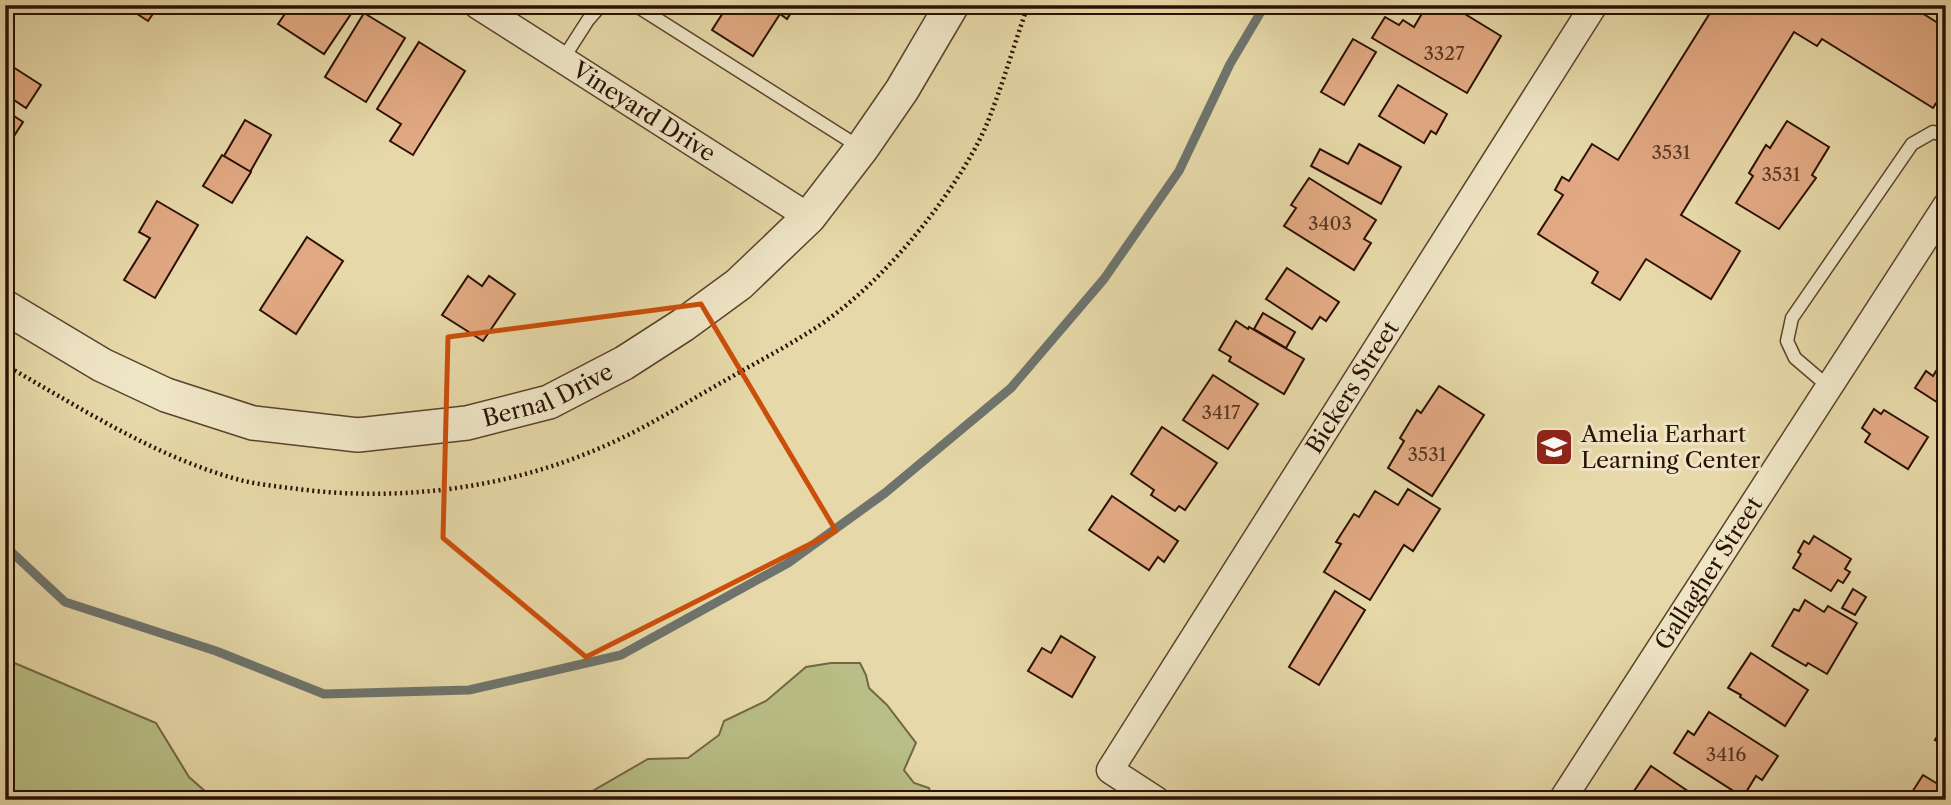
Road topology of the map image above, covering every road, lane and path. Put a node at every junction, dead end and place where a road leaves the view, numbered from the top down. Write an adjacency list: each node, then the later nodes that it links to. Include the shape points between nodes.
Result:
1 (477, 5): 6 (street, Vineyard Drive)
2 (601, 5): 6 (lane)
3 (635, 5): 8 (lane)
4 (952, 5): 8 (street, Bernal Drive)
5 (1594, 5): 13 (street, Bickers Street, via 1110,770)
6 (563, 59): 10 (street, Vineyard Drive)
7 (1946, 136): 12 (lane, via 1933,132 1912,144 1793,317 1787,341 1795,358)
8 (862, 148): 10 (street, Bernal Drive)
9 (1946, 206): 12 (street, Gallagher Street)
10 (809, 217): 11 (street, Bernal Drive, via 738,284 624,363 549,402 467,423 358,435 253,423 166,395 102,365)
11 (5, 307)
12 (1829, 387): 14 (street, Gallagher Street)
13 (1156, 800)
14 (1562, 800)

